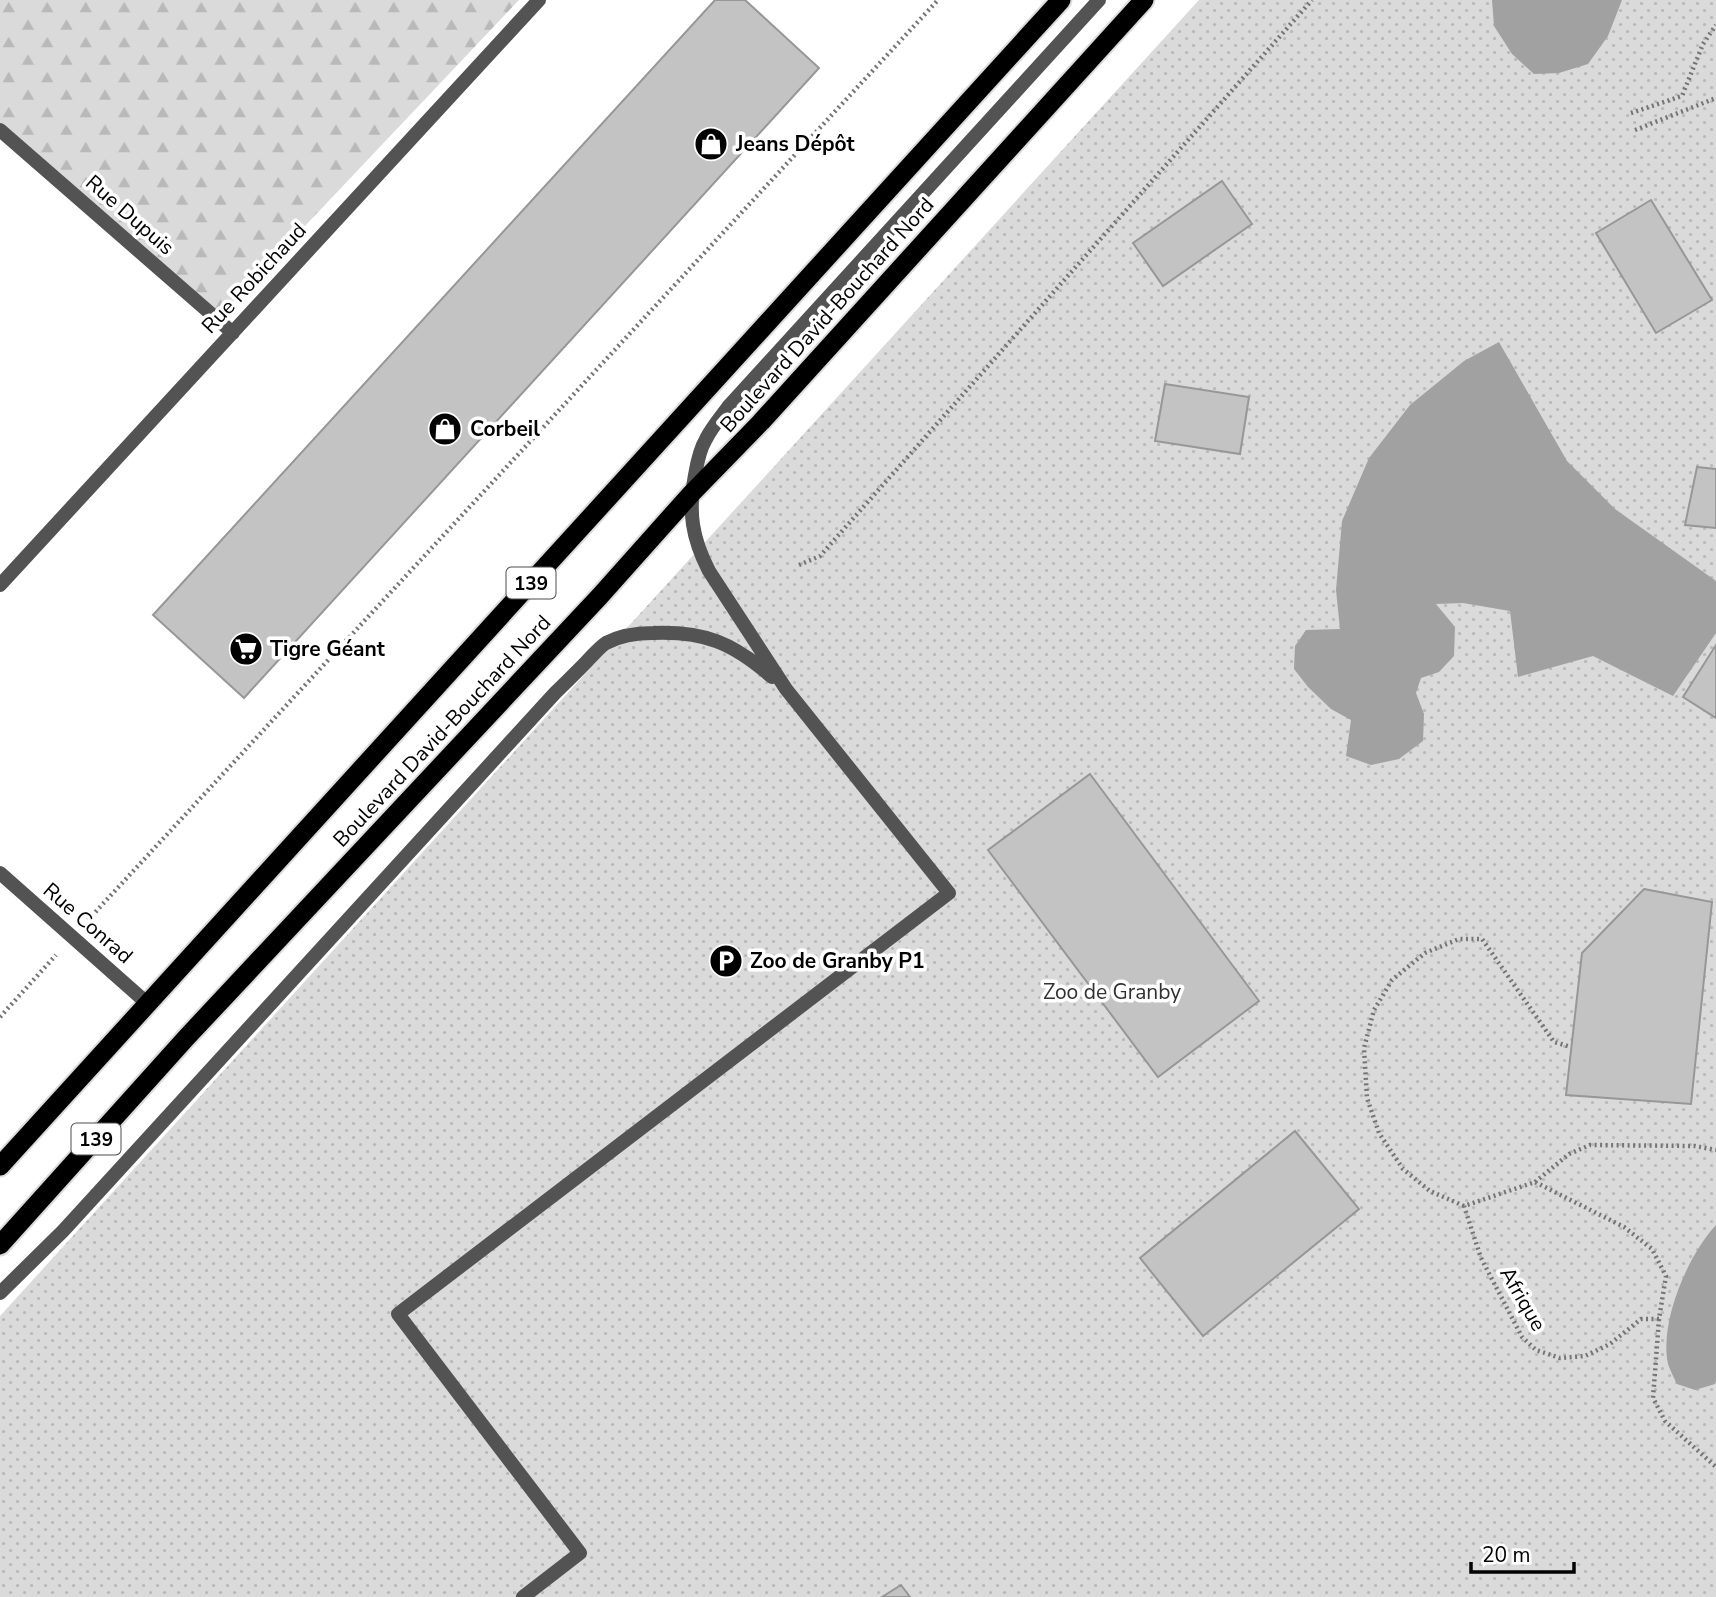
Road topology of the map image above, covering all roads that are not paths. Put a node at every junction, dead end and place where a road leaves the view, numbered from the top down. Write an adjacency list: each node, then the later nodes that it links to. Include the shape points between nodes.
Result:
1 (540, 0): 6 (street, Rue Robichaud)
2 (1062, 0): 11 (highway, Boulevard David-Bouchard Nord / 139)
3 (1100, 0): 7 (street, via 728,407 705,440)
4 (1144, 0): 7 (highway, Boulevard David-Bouchard Nord / 139)
5 (0, 130): 6 (street, Rue Dupuis)
6 (233, 333): 8 (street, Rue Robichaud)
7 (691, 494): 9 (street, via 694,535 702,557); 13 (highway, Boulevard David-Bouchard Nord / 139)
8 (0, 585)
9 (786, 689): 14 (street, via 737,649 698,635 629,634 605,644 63,1231); 15 (street, via 948,893 398,1314 580,1553)
10 (0, 873): 11 (street, Rue Conrad)
11 (148, 1004): 12 (highway, Boulevard David-Bouchard Nord / 139)
12 (0, 1166)
13 (0, 1245)
14 (0, 1293)
15 (523, 1597)

